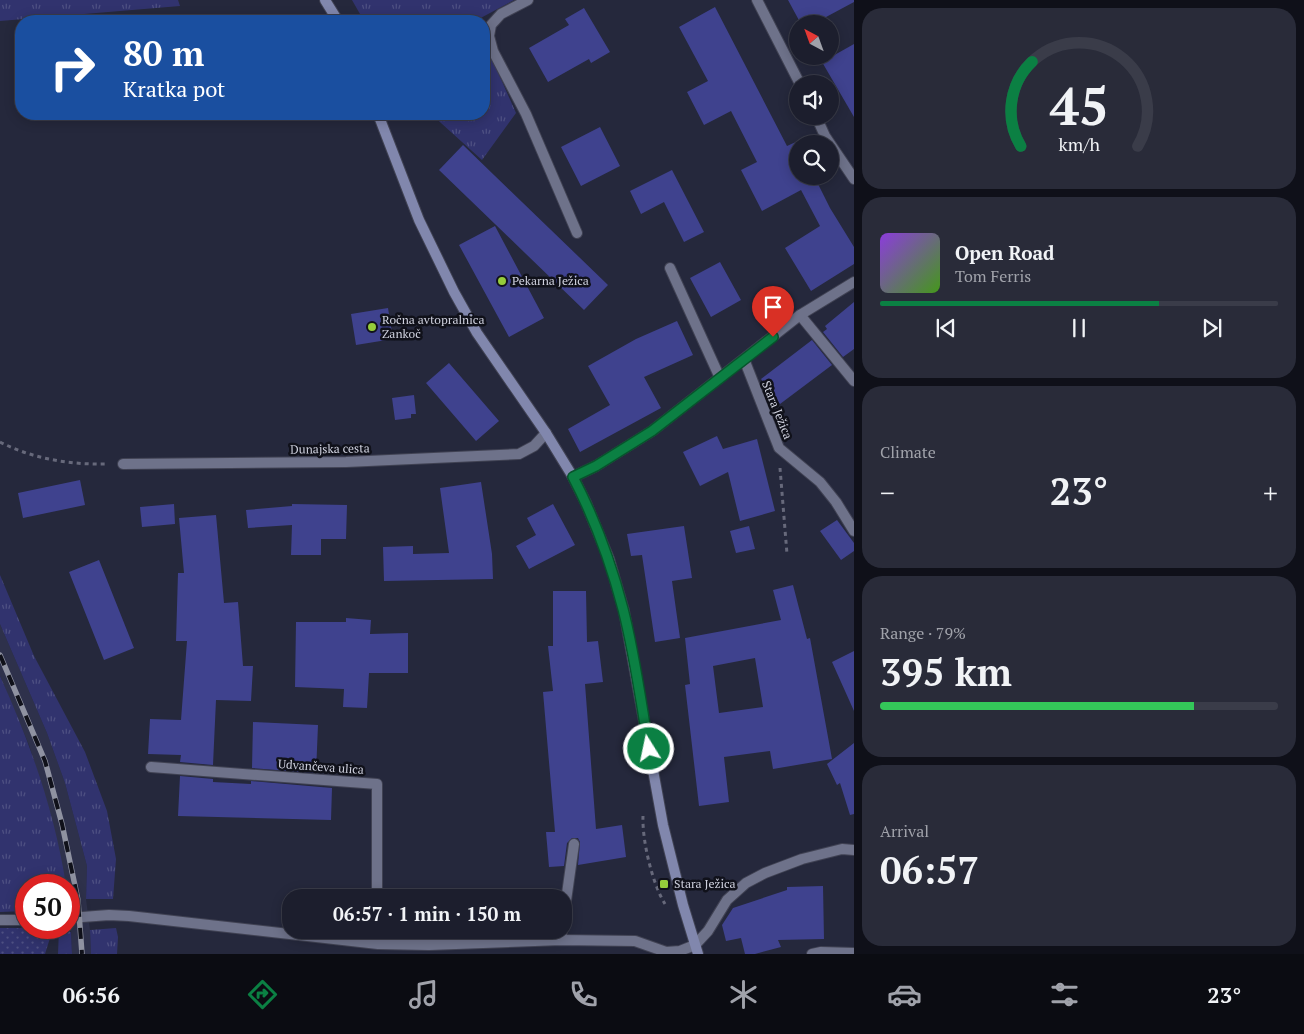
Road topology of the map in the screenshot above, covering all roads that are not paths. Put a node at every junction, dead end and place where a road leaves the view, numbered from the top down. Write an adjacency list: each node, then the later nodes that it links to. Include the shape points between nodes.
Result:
1 (325, 0): 4 (main road)
2 (528, 0): 5 (street, via 501,14)
3 (757, 0): 7 (street)
4 (334, 15)
5 (490, 32)
6 (490, 40): 11 (street)
7 (795, 75)
8 (380, 120): 18 (main road, via 419,220 454,292 485,345)
9 (820, 125): 10 (street)
10 (854, 179)
11 (577, 233)
12 (670, 268): 16 (street)
13 (854, 282): 14 (street)
14 (800, 315): 15 (street); 17 (street)
15 (744, 359): 16 (street); 21 (street, Stara Ježica, via 778,448 820,482)
16 (720, 378): 20 (street, via 652,431)
17 (854, 381)
18 (546, 432): 19 (street, Dunajska cesta, via 534,446 519,454 346,462); 20 (main road)
19 (124, 464)
20 (573, 477): 34 (main road, via 609,559 624,611 663,825)
21 (854, 531)
22 (151, 767): 25 (street, Udvančeva ulica, via 377,784)
23 (574, 844): 26 (street)
24 (854, 850): 34 (street, via 842,849 802,859 746,883 727,900)
25 (377, 889)
26 (568, 889)
27 (80, 917): 33 (street, via 129,916)
28 (0, 920): 29 (street)
29 (15, 920)
30 (572, 936): 35 (street, via 635,941)
31 (378, 939): 33 (street)
32 (508, 939): 33 (street, via 429,945)
33 (378, 944)
34 (697, 950): 35 (street)
35 (665, 953)
36 (854, 953): 37 (street)
37 (812, 954)

